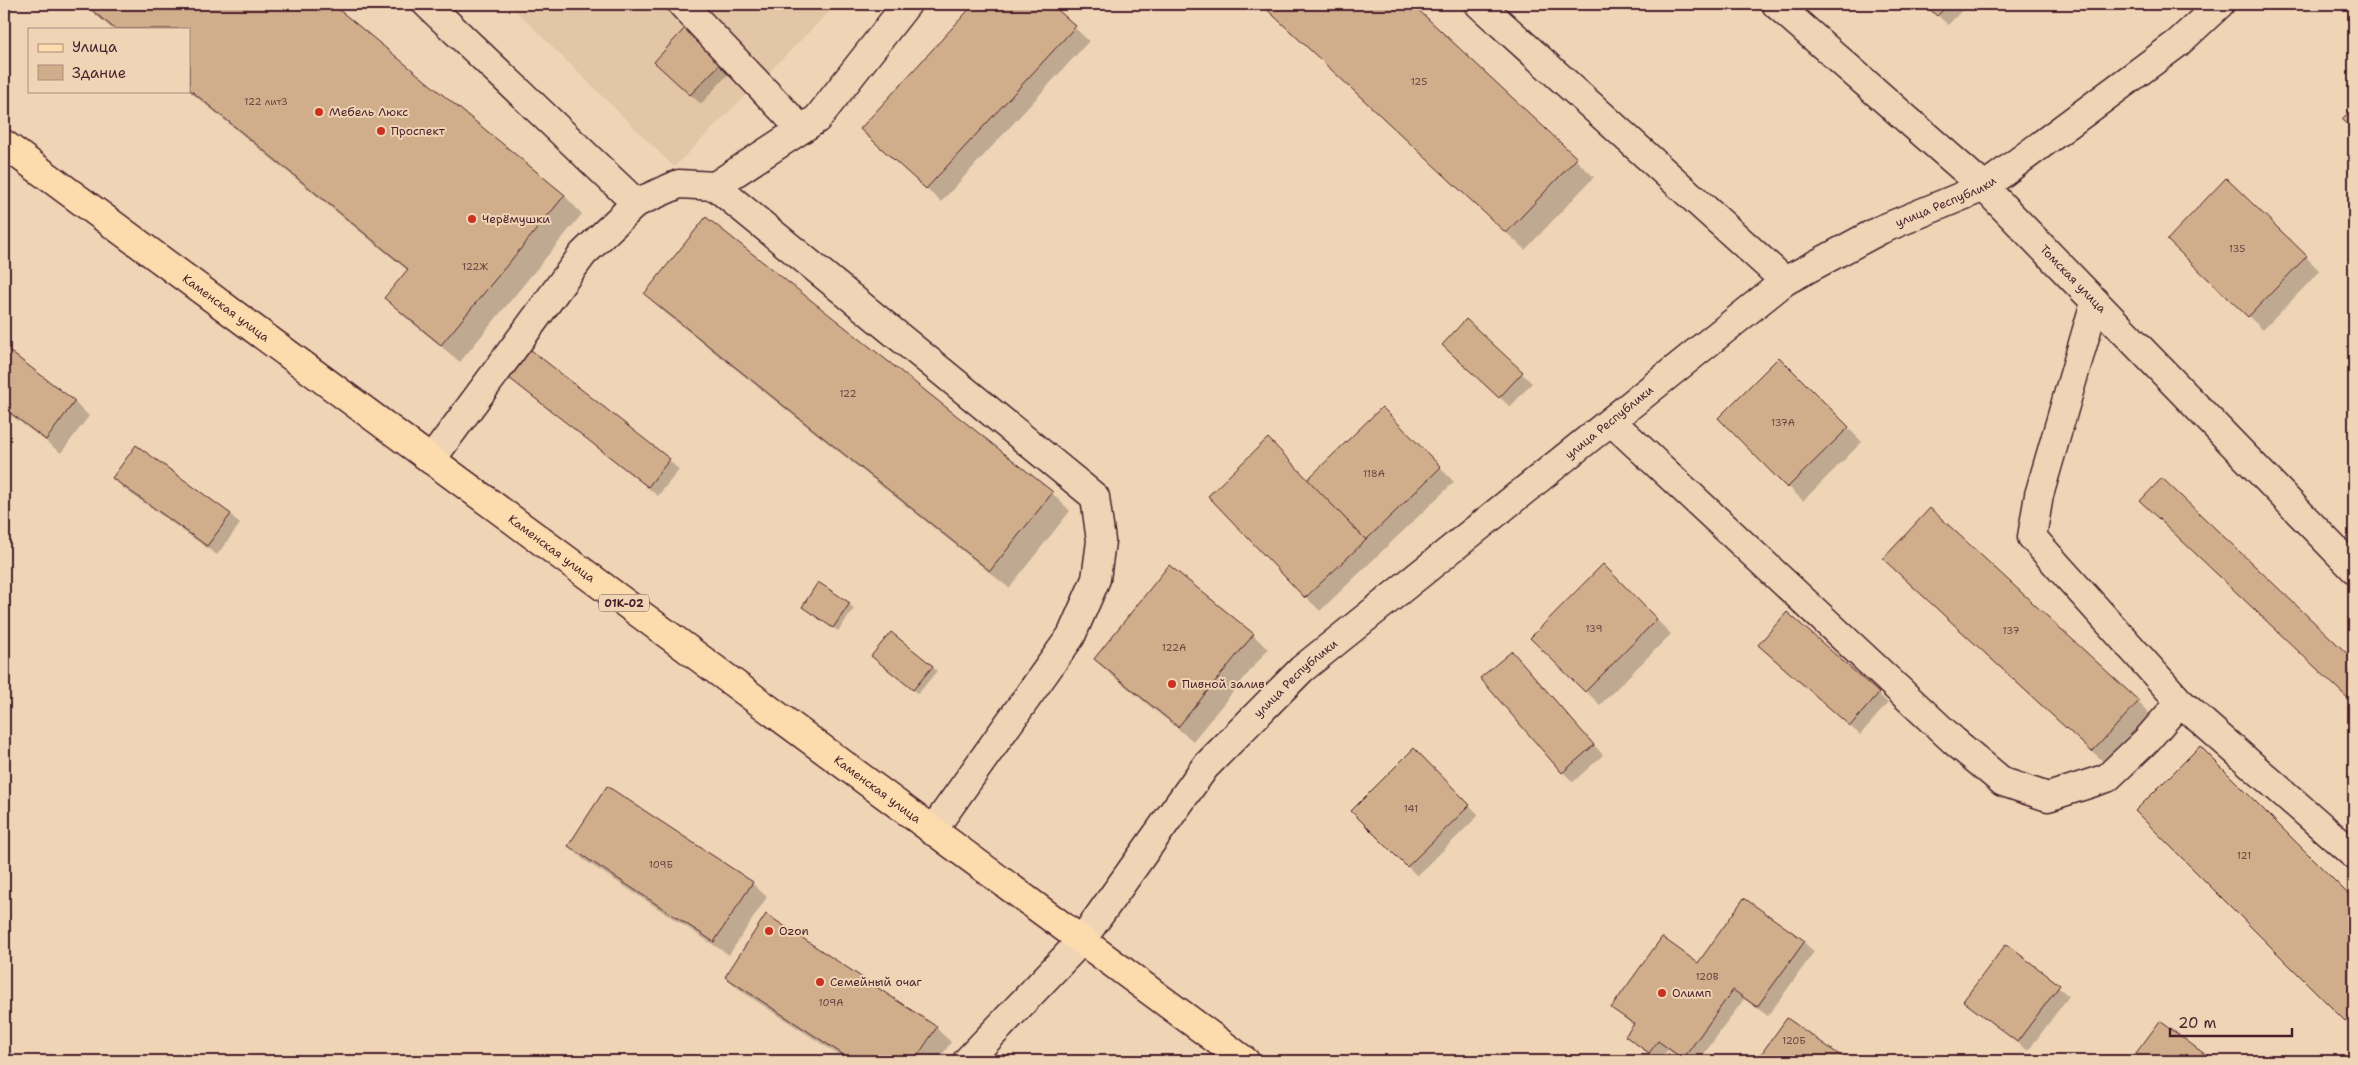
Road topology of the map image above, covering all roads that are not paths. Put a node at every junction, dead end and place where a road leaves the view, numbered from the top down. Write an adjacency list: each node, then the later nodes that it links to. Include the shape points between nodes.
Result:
1 (427, 4): 11 (street)
2 (682, 4): 7 (street)
3 (908, 4): 7 (street, via 817,118)
4 (1479, 4): 12 (street)
5 (1776, 4): 10 (street, Томская улица)
6 (2220, 4): 10 (street, улица Республики, via 2178,43)
7 (801, 129): 9 (street)
8 (4, 144): 15 (main road, Каменская улица / 01К-02)
9 (715, 186): 11 (street, via 679,184); 18 (street, via 1095,496 1101,541 1096,579 1072,636)
10 (1984, 187): 12 (street, улица Республики, via 1880,230); 13 (street, Томская улица)
11 (636, 203): 15 (street, via 583,254)
12 (1785, 281): 14 (street, улица Республики)
13 (2095, 302): 16 (street, Томская улица); 17 (street, via 2039,494 2032,537)
14 (1611, 420): 17 (street, via 1954,741 2003,782 2048,796 2107,778); 20 (street, улица Республики, via 1302,669 1205,767)
15 (431, 460): 18 (main road, Каменская улица / 01К-02)
16 (2354, 569)
17 (2180, 702): 19 (street)
18 (932, 831): 20 (main road, Каменская улица / 01К-02)
19 (2354, 855)
20 (1081, 941): 21 (street, улица Республики); 22 (main road, Каменская улица / 01К-02)
21 (967, 1061)
22 (1245, 1061)

